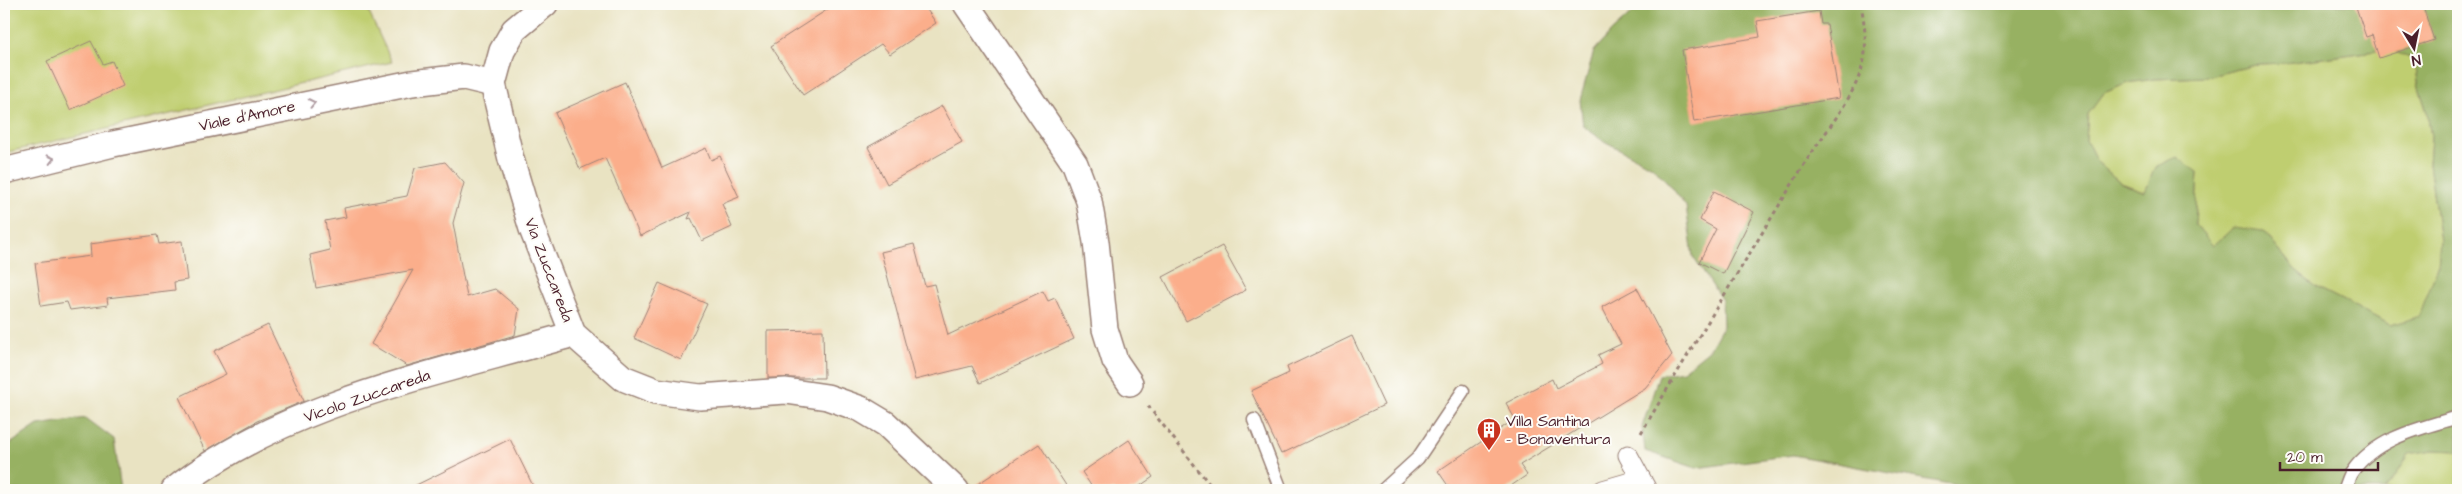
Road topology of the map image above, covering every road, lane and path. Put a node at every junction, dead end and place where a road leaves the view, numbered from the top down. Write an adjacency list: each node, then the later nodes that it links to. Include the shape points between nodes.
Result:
1 (545, 4): 4 (street, Via Zuccareda, via 514,30 502,52)
2 (966, 4): 7 (street, via 1075,164 1089,201 1105,328 1115,361)
3 (1861, 4): 11 (path, via 1865,24 1864,64 1855,83)
4 (493, 84): 5 (street, Viale d'Amore, one-way to 4, via 113,144 412,83 464,78); 6 (street, Via Zuccareda, via 532,229)
5 (4, 171)
6 (573, 334): 13 (street, Vicolo Zuccareda, via 338,402 277,428 198,472); 14 (street, Via Zuccareda, via 623,378 656,391 700,397 786,391 828,397 861,409 886,424)
7 (1130, 383): 15 (path)
8 (1463, 391): 17 (lane, via 1418,458)
9 (2458, 417): 19 (lane, via 2419,428 2376,448 2352,472)
10 (1254, 420): 16 (lane)
11 (1628, 455): 12 (street)
12 (1644, 485): 18 (street)
13 (174, 490)
14 (956, 490)
15 (1214, 490)
16 (1281, 490)
17 (1383, 490)
18 (1603, 490)
19 (2344, 490)

